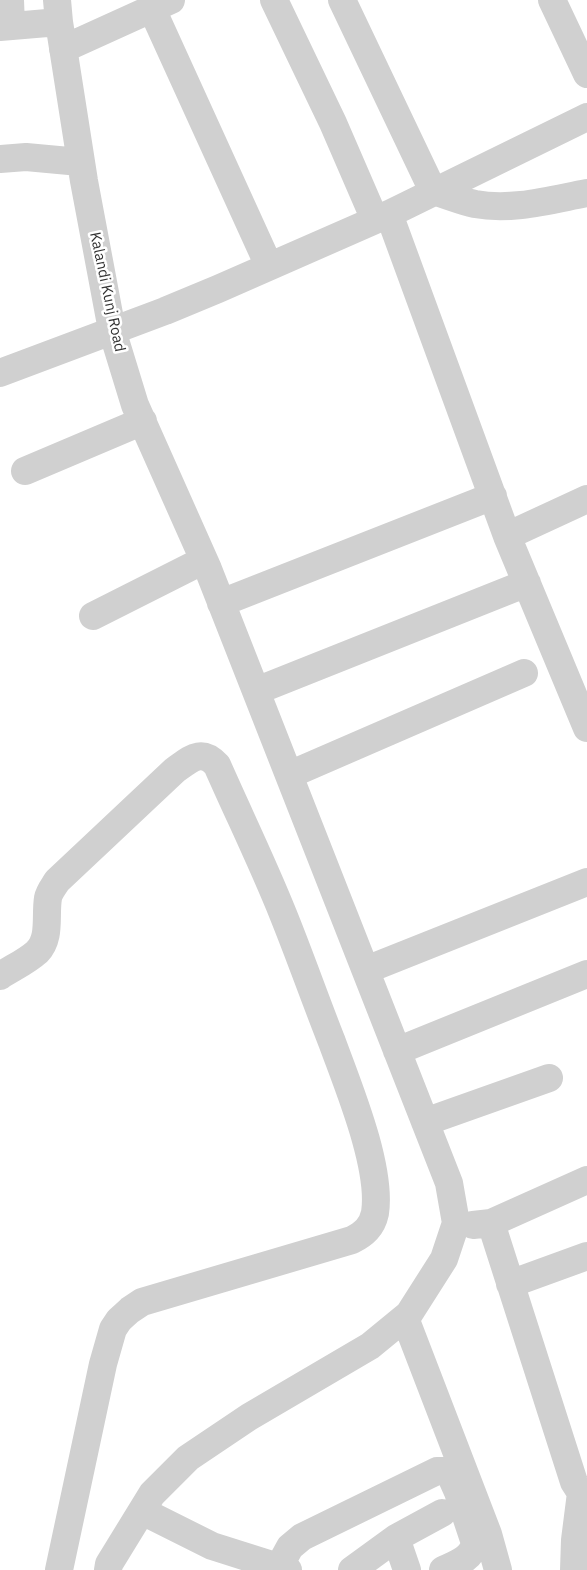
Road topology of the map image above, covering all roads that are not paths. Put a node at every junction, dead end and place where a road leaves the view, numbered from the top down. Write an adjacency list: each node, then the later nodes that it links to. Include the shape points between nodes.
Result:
1 (274, 0): 14 (street)
2 (342, 0): 12 (street)
3 (552, 0): 8 (street)
4 (162, 4): 7 (street); 15 (street)
5 (58, 11): 6 (street); 7 (street, Kalandi Kunj Road)
6 (7, 18)
7 (63, 49): 11 (street, Kalandi Kunj Road)
8 (586, 71)
9 (587, 117): 12 (street)
10 (0, 159): 11 (street, via 26,157)
11 (80, 162): 16 (street, Kalandi Kunj Road)
12 (434, 191): 13 (street, via 475,204 510,206); 14 (street)
13 (587, 192)
14 (382, 217): 15 (street); 20 (street)
15 (269, 266): 16 (street)
16 (112, 330): 17 (street); 18 (street, Kalandi Kunj Road)
17 (0, 373)
18 (143, 421): 19 (street); 23 (street, Kalandi Kunj Road)
19 (25, 471)
20 (493, 496): 22 (street); 25 (street)
21 (587, 499): 22 (street)
22 (507, 536): 24 (street)
23 (206, 565): 25 (street, Kalandi Kunj Road); 26 (street)
24 (527, 583): 28 (street); 29 (street)
25 (221, 603): 28 (street, Kalandi Kunj Road)
26 (93, 616)
27 (524, 673): 30 (street)
28 (256, 691): 30 (street, Kalandi Kunj Road)
29 (587, 728)
30 (289, 775): 32 (street, Kalandi Kunj Road)
31 (587, 882): 32 (street)
32 (366, 970): 35 (street, Kalandi Kunj Road)
33 (587, 974): 35 (street)
34 (0, 976): 49 (street, via 27,959 42,944 48,921 48,898 57,881 175,770 198,756 209,758 217,765 282,912 343,1072 371,1161 376,1193 371,1226 352,1240 142,1302 119,1320 113,1329 104,1364)
35 (397, 1051): 37 (street, Kalandi Kunj Road)
36 (549, 1078): 37 (street)
37 (425, 1122): 39 (street, Kalandi Kunj Road, via 449,1183)
38 (587, 1180): 40 (street)
39 (456, 1223): 40 (street); 43 (street, via 444,1259)
40 (491, 1223): 42 (street)
41 (587, 1256): 42 (street)
42 (510, 1284): 44 (street, via 574,1482)
43 (405, 1318): 45 (street, via 370,1346 249,1417 188,1458 152,1494); 54 (street, via 488,1534)
44 (584, 1494): 55 (street, via 575,1540)
45 (142, 1512): 48 (street, via 212,1546); 50 (street)
46 (442, 1513): 47 (street)
47 (396, 1538): 51 (street); 52 (street)
48 (283, 1568): 53 (street, via 290,1547 302,1537 442,1471 450,1474 475,1543 474,1551 464,1560)
49 (58, 1570)
50 (108, 1570)
51 (352, 1570)
52 (407, 1570)
53 (443, 1570)
54 (498, 1570)
55 (574, 1570)

